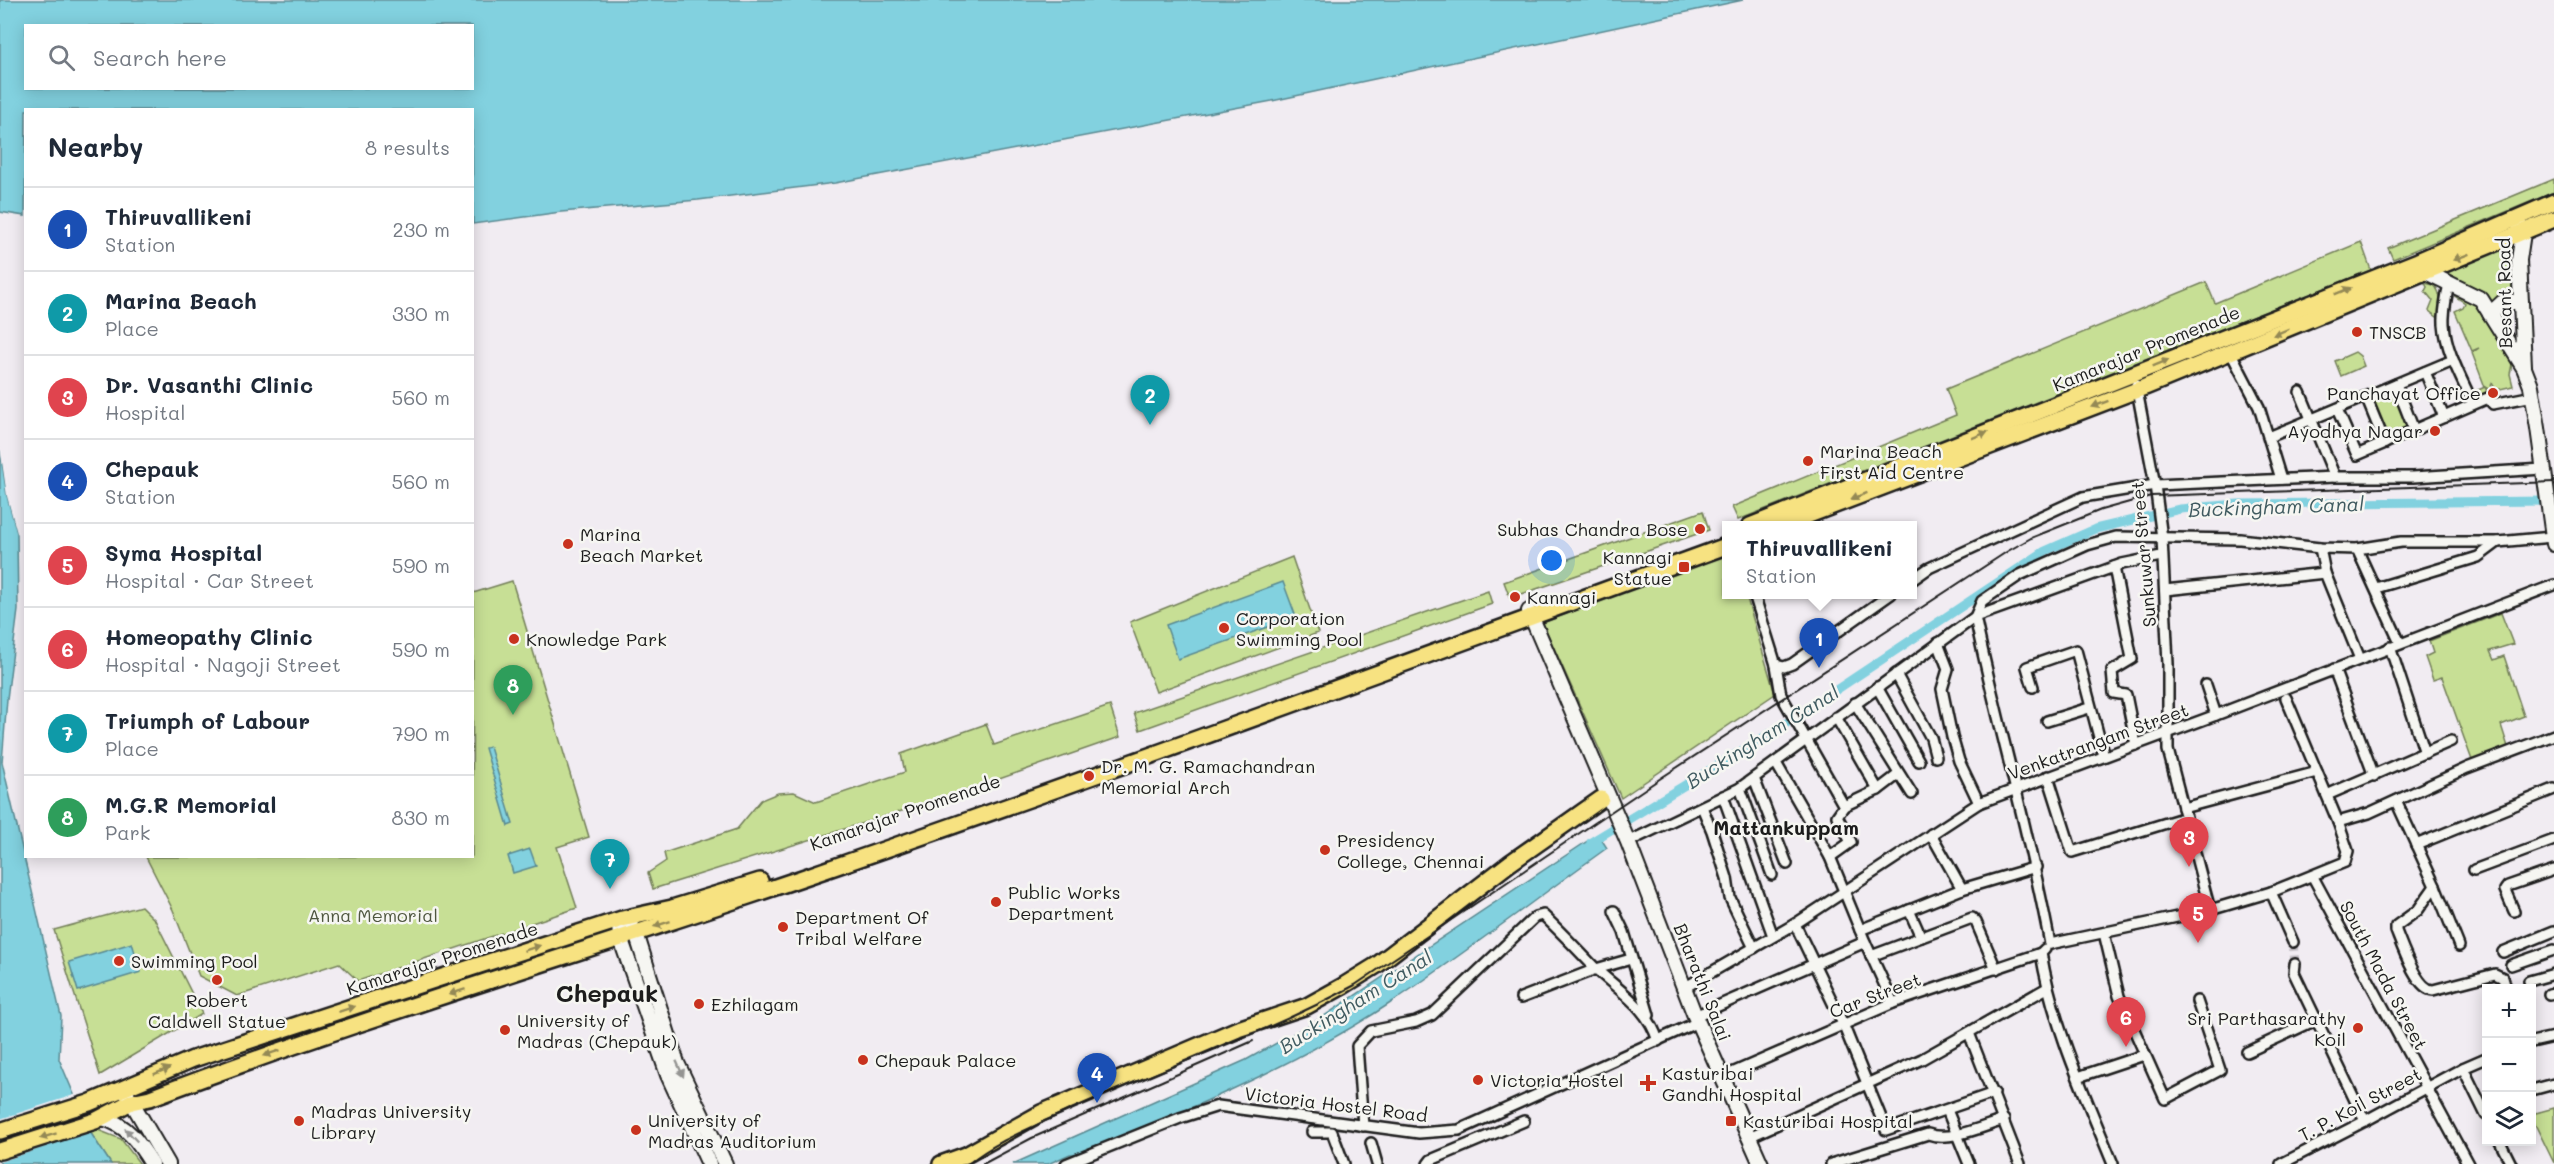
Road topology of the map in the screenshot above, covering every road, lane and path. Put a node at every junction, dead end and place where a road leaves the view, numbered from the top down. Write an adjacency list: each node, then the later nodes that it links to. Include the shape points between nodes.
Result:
1 (2554, 202): 2 (main road, Kamarajar Promenade)
2 (2517, 217): 4 (main road, Besant Road); 5 (main road, Kamarajar Promenade)
3 (2554, 219): 4 (main road, Kamarajar Promenade)
4 (2523, 233): 5 (main road, Kamarajar Promenade, one-way to 5); 7 (main road, Besant Road, via 2519,260)
5 (2421, 266): 6 (main road, Besant Road); 11 (main road, Kamarajar Promenade, one-way to 11); 15 (main road, Kamarajar Promenade, one-way to 5)
6 (2449, 282): 8 (main road, Besant Road, via 2481,299); 12 (street, via 2444,322)
7 (2521, 302): 8 (main road, via 2503,302); 9 (main road, Besant Road)
8 (2490, 314): 10 (main road, Besant Road)
9 (2522, 323): 10 (main road, via 2514,329); 13 (main road, Besant Road)
10 (2500, 330): 13 (main road, Besant Road)
11 (2231, 353): 17 (main road, Kamarajar Promenade); 26 (street)
12 (2454, 360): 14 (street); 21 (street)
13 (2524, 368): 19 (main road, Besant Road)
14 (2425, 372): 16 (street); 23 (street)
15 (2133, 374): 17 (street, Sunkuwar Street); 32 (main road, Kamarajar Promenade, one-way to 15)
16 (2396, 384): 20 (street); 25 (street)
17 (2138, 390): 31 (street, Sunkuwar Street); 33 (main road, Kamarajar Promenade, one-way to 33)
18 (2300, 392): 24 (street)
19 (2533, 396): 21 (street, via 2493,404 2488,398); 28 (main road, Besant Road)
20 (2366, 397): 22 (street); 27 (street)
21 (2473, 404): 23 (street)
22 (2337, 409): 24 (street); 27 (street, via 2357,454)
23 (2444, 417): 25 (street)
24 (2312, 420): 26 (street); 29 (street)
25 (2414, 430): 27 (street)
26 (2269, 437): 30 (street)
27 (2385, 442)
28 (2546, 468): 29 (street, via 2413,477); 36 (main road, Besant Road)
29 (2335, 477): 30 (street)
30 (2281, 480): 31 (street)
31 (2156, 488): 35 (street, Sunkuwar Street); 44 (street, via 2083,497)
32 (1760, 521)
33 (1791, 521)
34 (1722, 537): 50 (main road, Kamarajar Promenade)
35 (2162, 538): 39 (street, via 2240,539); 41 (street, Sunkuwar Street); 51 (street, via 2116,537 2087,545 2020,574 1982,600)
36 (2553, 540): 37 (street)
37 (2498, 542): 40 (street, via 2401,542); 46 (street, via 2478,557)
38 (1722, 547): 50 (main road, Kamarajar Promenade)
39 (2320, 548): 40 (street); 43 (street)
40 (2357, 549): 46 (street)
41 (2161, 556): 42 (street); 47 (street, Sunkuwar Street)
42 (2114, 567): 51 (street); 71 (street, via 2132,659 2112,670 2114,693 2126,695)
43 (2325, 573): 47 (street); 54 (street)
44 (1917, 576)
45 (2554, 585): 53 (street, Venkatrangam Street)
46 (2376, 588): 53 (street)
47 (2165, 590): 67 (street, Sunkuwar Street)
48 (1756, 599): 55 (street)
49 (1884, 599): 55 (street, via 1792,664)
50 (1526, 615): 91 (main road, Bharathi Salai); 115 (main road, Kamarajar Promenade, via 903,836 672,908); 119 (main road, Kamarajar Promenade, one-way to 119, via 1424,658 1133,763)
51 (1975, 617): 52 (street); 83 (street, via 1995,713)
52 (1938, 643): 57 (street); 90 (street, via 1948,669 1942,689 1948,721 1959,761)
53 (2395, 645): 54 (street, Venkatrangam Street); 72 (street)
54 (2360, 659): 56 (street, Venkatrangam Street)
55 (1776, 665): 69 (street, via 1781,695)
56 (2334, 669): 64 (street, Venkatrangam Street); 80 (street)
57 (1896, 674): 59 (street); 74 (street, via 1931,738)
58 (2206, 685): 64 (street)
59 (1877, 687): 62 (street); 75 (street)
60 (2033, 687): 63 (street, via 2028,667 2076,650)
61 (2286, 698): 77 (street)
62 (1856, 702): 65 (street); 78 (street)
63 (2089, 708): 66 (street); 73 (street)
64 (2217, 716): 67 (street, Venkatrangam Street)
65 (1836, 717): 69 (street); 85 (street)
66 (2048, 721)
67 (2168, 734): 71 (street, Venkatrangam Street); 94 (street, Sunkuwar Street, via 2168,750)
68 (2554, 735): 89 (street, via 2467,768)
69 (1807, 740): 76 (street); 92 (street)
70 (2451, 741): 72 (street)
71 (2136, 745): 73 (street, Venkatrangam Street)
72 (2425, 753): 80 (street)
73 (2104, 756): 79 (street, Venkatrangam Street)
74 (1936, 757)
75 (1919, 761)
76 (1776, 762): 81 (street); 100 (street)
77 (2317, 772): 87 (street); 94 (street)
78 (1899, 774): 85 (street); 86 (street)
79 (2048, 776): 83 (street, Venkatrangam Street); 94 (street, via 2072,852)
80 (2374, 776): 87 (street)
81 (1754, 778): 82 (street); 101 (street)
82 (1740, 788): 88 (street); 105 (street)
83 (2017, 788): 90 (street, Venkatrangam Street); 102 (street)
84 (2554, 789): 99 (street)
85 (1878, 790): 92 (street)
86 (1912, 794)
87 (2327, 795): 95 (street)
88 (1723, 796): 93 (street); 121 (street)
89 (2396, 801): 95 (street); 99 (street)
90 (1979, 803): 96 (street, Venkatrangam Street)
91 (1607, 806): 97 (main road, Bharathi Salai); 187 (main road, via 1510,863 1377,965 1307,1006 1238,1029 1041,1113 966,1155)
92 (1844, 806): 100 (street, via 1837,816 1851,842)
93 (1702, 807): 97 (street); 128 (street, via 1727,878 1730,898)
94 (2184, 813): 112 (street, Sunkuwar Street)
95 (2338, 822): 106 (street, via 2347,858 2341,865)
96 (1931, 834): 108 (street); 109 (street, Venkatrangam Street)
97 (1624, 837): 142 (main road, Bharathi Salai)
98 (2554, 840): 103 (street)
99 (2416, 845): 107 (street)
100 (1830, 857): 109 (street)
101 (1787, 864)
102 (2036, 867): 108 (street); 126 (street)
103 (2474, 870)
104 (2554, 870): 114 (street, via 2508,886 2505,890)
105 (1772, 875)
106 (2313, 877): 110 (street); 164 (street, South Mada Street)
107 (2435, 886): 127 (street); 141 (street, via 2418,910 2396,926 2420,983 2433,990 2495,974)
108 (1962, 889): 111 (street)
109 (1844, 891): 116 (street, Venkatrangam Street); 117 (street)
110 (2271, 892): 112 (street); 125 (street)
111 (1909, 910): 117 (street); 123 (street)
112 (2210, 910): 120 (street)
113 (1614, 911): 133 (street)
114 (2514, 911)
115 (622, 919): 119 (main road); 122 (main road); 163 (main road, Kamarajar Promenade, one-way to 115, via 193,1059)
116 (1795, 924): 121 (street, Venkatrangam Street); 135 (street)
117 (1860, 930): 124 (street)
118 (2554, 931): 130 (street)
119 (636, 933): 122 (main road, Kamarajar Promenade); 186 (main road, one-way to 186, via 677,1063)
120 (2104, 933): 126 (street); 156 (street, via 2119,996)
121 (1773, 936): 128 (street, Venkatrangam Street)
122 (620, 937): 167 (main road, Kamarajar Promenade, one-way to 167); 185 (main road, via 668,1075)
123 (1921, 937): 132 (street); 138 (street, via 1972,918)
124 (1865, 942): 132 (street); 135 (street, Victoria Hostel Road)
125 (2293, 942)
126 (2050, 944): 131 (street)
127 (2459, 946)
128 (1754, 948): 142 (street, Venkatrangam Street)
129 (2554, 950): 136 (street)
130 (2503, 952)
131 (2041, 953): 138 (street, Car Street); 143 (street)
132 (1871, 956): 146 (street)
133 (1631, 959): 137 (street); 150 (street)
134 (2295, 963): 148 (street, via 2294,973)
135 (1815, 964): 147 (street, Victoria Hostel Road); 149 (street)
136 (2511, 965)
137 (1596, 969): 144 (street); 150 (street, via 1642,1010); 174 (street, via 1543,915 1535,917 1432,1015 1371,1031 1356,1046)
138 (1996, 969): 146 (street, Car Street)
139 (2554, 974): 140 (street)
140 (2529, 981)
141 (2505, 984)
142 (1684, 988): 147 (main road, Bharathi Salai)
143 (2047, 988): 151 (street); 160 (street)
144 (1521, 998)
145 (2197, 1001): 156 (street, via 2220,1070 2165,1099)
146 (1893, 1003): 149 (street, Car Street)
147 (1697, 1019): 153 (street, Victoria Hostel Road); 159 (main road, Bharathi Salai)
148 (2316, 1020): 155 (street); 173 (street)
149 (1843, 1024): 159 (street, Car Street); 161 (street)
150 (1654, 1028): 153 (street)
151 (1969, 1033): 161 (street, via 1922,1059); 166 (street)
152 (2554, 1037): 154 (street)
153 (1658, 1041): 174 (street, Victoria Hostel Road, via 1459,1130 1419,1133)
154 (2536, 1041)
155 (2247, 1052)
156 (2144, 1055): 160 (street)
157 (2482, 1060): 158 (street, T. P. Koil Street)
158 (2463, 1068): 164 (street, T. P. Koil Street); 168 (street)
159 (1723, 1077): 178 (main road, Bharathi Salai)
160 (2078, 1077): 195 (street)
161 (1865, 1083): 169 (street, via 1886,1130); 178 (street)
162 (2554, 1084): 165 (street)
163 (123, 1087): 167 (main road); 175 (main road, Kamarajar Promenade, via 89,1103)
164 (2426, 1088): 173 (street, T. P. Koil Street); 197 (street, South Mada Street)
165 (2536, 1089)
166 (1994, 1094): 169 (street); 171 (street)
167 (131, 1102): 170 (main road, Kamarajar Promenade); 184 (main road)
168 (2482, 1105)
169 (1947, 1110): 177 (street)
170 (98, 1119): 181 (main road, Kamarajar Promenade, one-way to 181); 183 (main road, one-way to 170, via 126,1129 116,1121)
171 (2004, 1120): 177 (street); 182 (street)
172 (1524, 1121): 191 (street)
173 (2366, 1121): 196 (street, T. P. Koil Street)
174 (1364, 1126): 188 (street, Victoria Hostel Road, via 1218,1106)
175 (0, 1131)
176 (1312, 1132): 189 (street, via 1332,1132)
177 (1957, 1134): 193 (street, via 1935,1138 1928,1134); 194 (street)
178 (1749, 1137): 192 (main road, Bharathi Salai)
179 (1371, 1143): 190 (street)
180 (2502, 1146): 198 (street)
181 (0, 1151)
182 (2017, 1163)
183 (152, 1164)
184 (168, 1164)
185 (709, 1164)
186 (725, 1164)
187 (941, 1164)
188 (1066, 1164)
189 (1344, 1164)
190 (1377, 1164)
191 (1428, 1164)
192 (1761, 1164)
193 (1831, 1164)
194 (1969, 1164)
195 (2113, 1164)
196 (2281, 1164)
197 (2468, 1164)
198 (2511, 1164)

